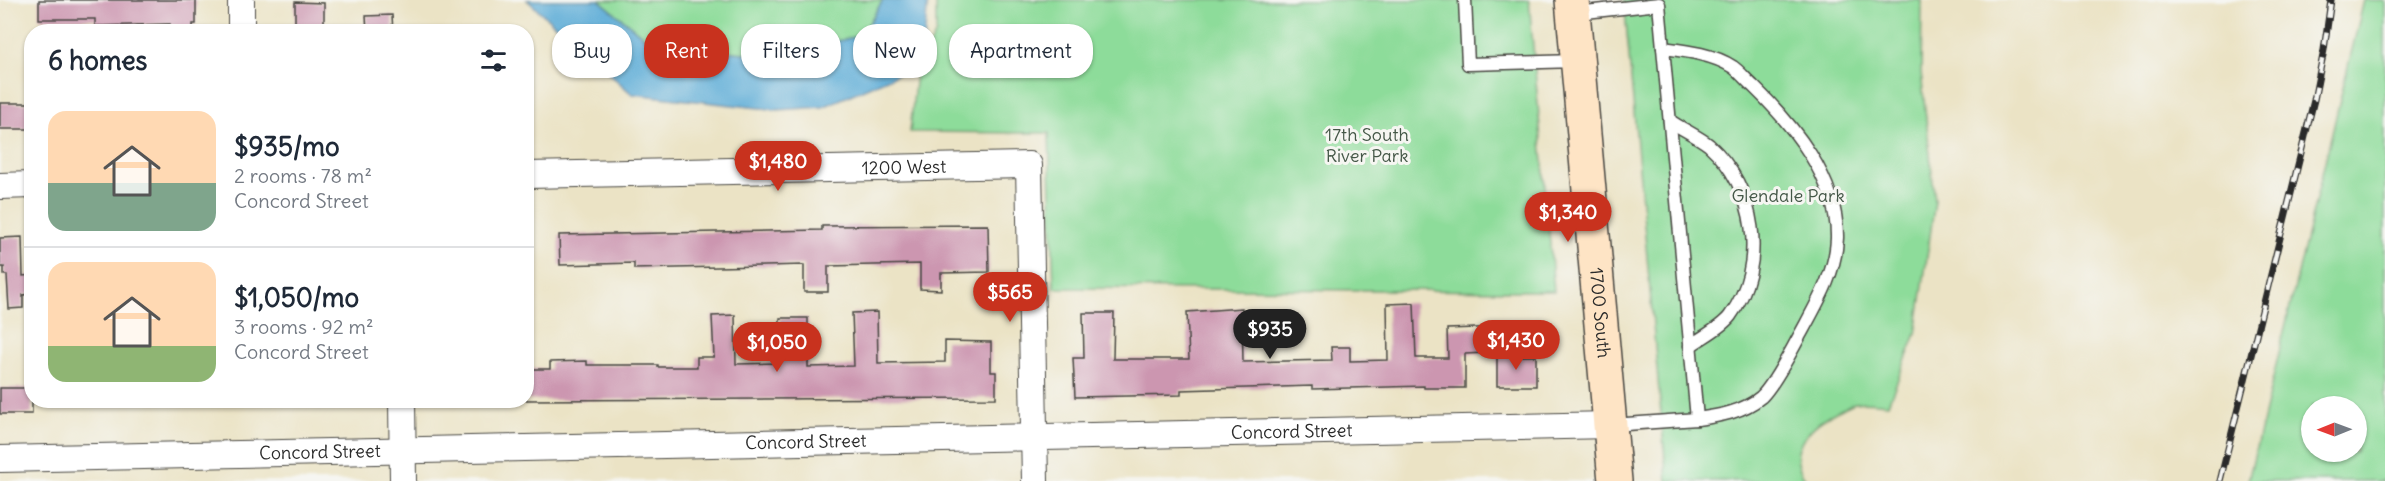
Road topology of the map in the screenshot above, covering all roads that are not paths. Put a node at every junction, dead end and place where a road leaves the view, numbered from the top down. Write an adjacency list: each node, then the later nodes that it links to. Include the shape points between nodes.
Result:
1 (240, 0): 4 (street)
2 (1465, 0): 6 (lane, via 1468,64)
3 (1573, 7): 5 (lane, via 1659,4); 6 (street, 1700 South)
4 (241, 24)
5 (1663, 48): 7 (lane); 13 (lane, via 1697,53 1732,67 1766,99 1803,142 1823,177 1834,209 1837,238 1833,267 1820,299 1761,397 1727,414)
6 (1577, 61): 14 (street, 1700 South)
7 (1670, 121): 11 (lane); 11 (lane, via 1709,146 1734,175 1751,218 1754,249 1745,293 1729,318)
8 (534, 175): 15 (street, 1200 West, via 1029,165)
9 (24, 185): 10 (street)
10 (0, 186)
11 (1690, 346): 13 (lane)
12 (402, 408): 16 (street)
13 (1697, 419): 14 (lane)
14 (1610, 425): 15 (street, Concord Street); 20 (street, 1700 South)
15 (1034, 437): 16 (street, Concord Street); 19 (street)
16 (403, 451): 17 (street, Concord Street); 18 (street)
17 (0, 459)
18 (403, 481)
19 (1035, 481)
20 (1615, 481)

